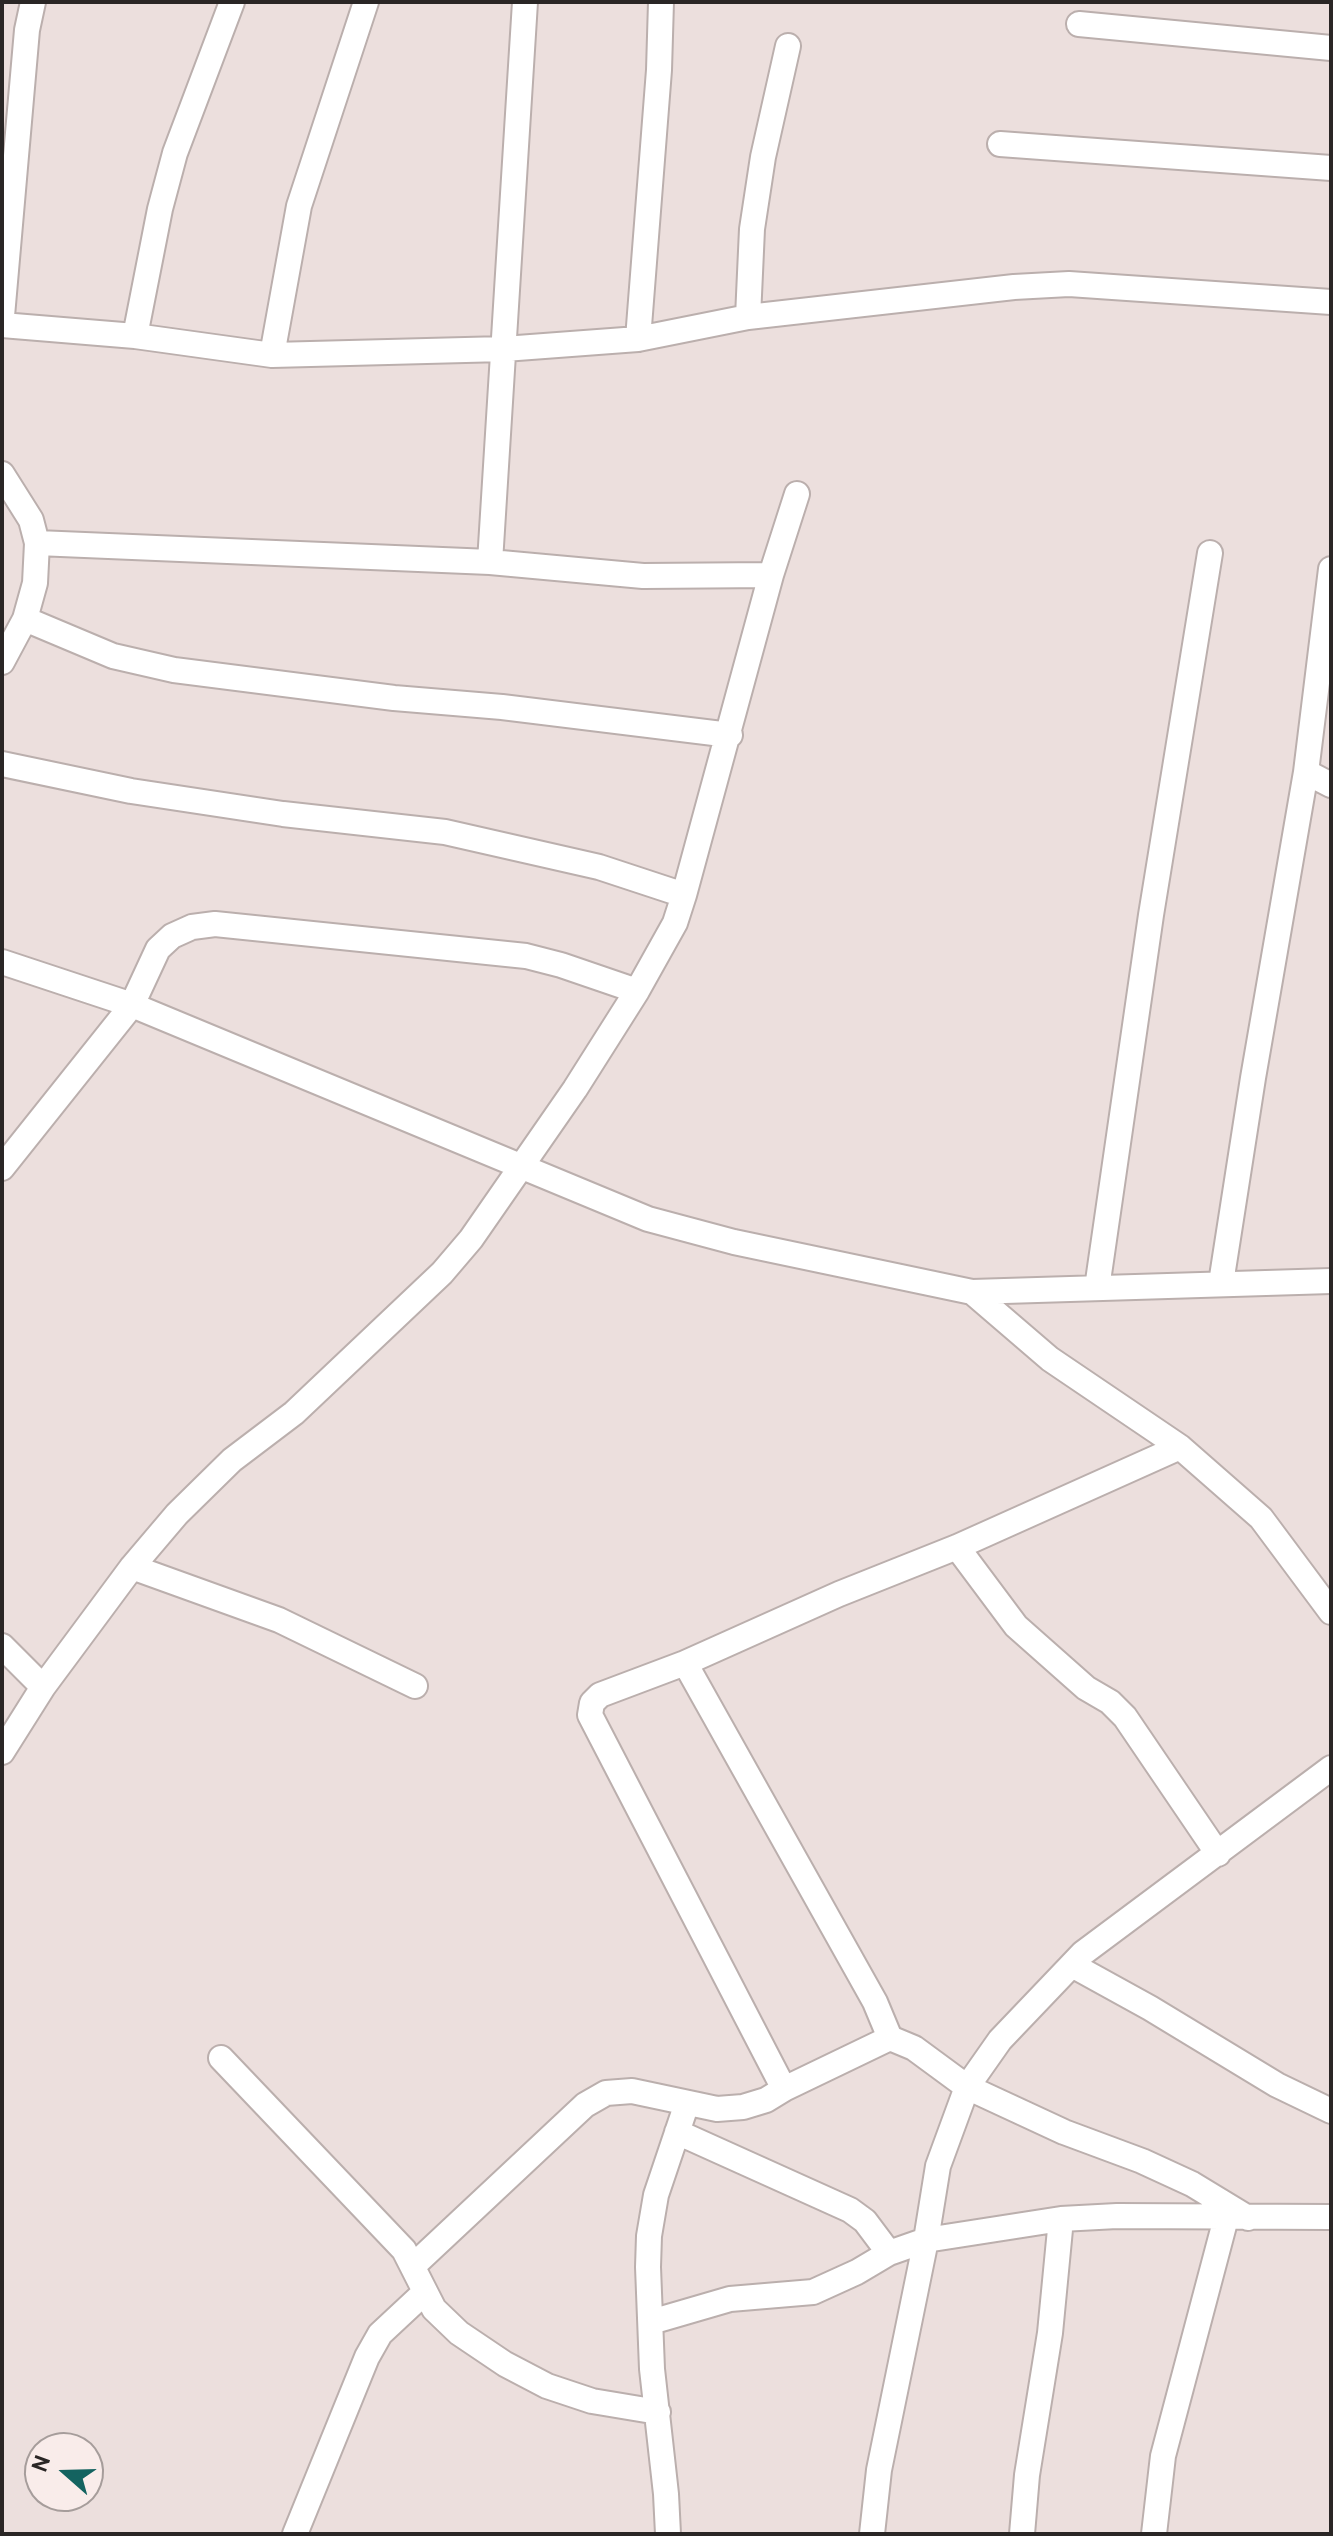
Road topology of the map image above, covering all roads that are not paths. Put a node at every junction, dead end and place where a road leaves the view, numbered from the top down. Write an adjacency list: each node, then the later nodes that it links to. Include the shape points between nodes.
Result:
1 (33, 2): 12 (street)
2 (232, 2): 15 (street, via 175,153)
3 (366, 2): 18 (street, via 299,206)
4 (525, 2): 17 (street)
5 (661, 2): 16 (street)
6 (1079, 24): 8 (street)
7 (788, 46): 13 (street, via 754,214)
8 (1331, 48)
9 (1000, 144): 10 (street)
10 (1331, 168)
11 (1331, 302): 13 (street, via 1069,284)
12 (2, 316)
13 (748, 317): 16 (street)
14 (2, 325): 15 (street)
15 (135, 336): 18 (street)
16 (638, 339): 17 (street)
17 (504, 349): 18 (street); 23 (street)
18 (272, 355)
19 (2, 474): 21 (street, via 31,520)
20 (797, 494): 25 (street)
21 (37, 543): 23 (street); 26 (street, via 35,583)
22 (1210, 553): 40 (street)
23 (490, 562): 25 (street, via 643,576)
24 (1331, 569): 30 (street)
25 (771, 575): 28 (street)
26 (25, 619): 27 (street); 28 (street, via 113,656 174,670)
27 (2, 662)
28 (730, 735): 32 (street)
29 (2, 764): 32 (street, via 131,791 445,832 599,867)
30 (1306, 772): 31 (street); 39 (street)
31 (1331, 785)
32 (684, 895): 34 (street, via 675,923)
33 (2, 962): 35 (street)
34 (637, 991): 35 (street, via 526,956 215,924 192,927 158,949); 36 (street)
35 (132, 1005): 36 (street); 37 (street)
36 (523, 1166): 41 (street, via 648,1219); 44 (street, via 442,1273 294,1413 207,1483)
37 (2, 1168)
38 (1331, 1281): 39 (street)
39 (1221, 1283): 40 (street)
40 (1097, 1288): 41 (street)
41 (972, 1292): 42 (street, via 1050,1359)
42 (1180, 1447): 43 (street); 45 (street, via 1261,1518)
43 (957, 1547): 47 (street); 52 (street, via 1016,1626 1125,1717)
44 (132, 1567): 48 (street, via 279,1620); 49 (street)
45 (1331, 1612)
46 (2, 1646): 49 (street)
47 (685, 1663): 54 (street, via 862,1978); 57 (street, via 600,1695 590,1715)
48 (415, 1686)
49 (43, 1687): 50 (street)
50 (2, 1752)
51 (1331, 1768): 52 (street)
52 (1218, 1854): 53 (street)
53 (1072, 1965): 56 (street, via 1000,2040); 59 (street)
54 (890, 2038): 56 (street, via 914,2048); 57 (street)
55 (221, 2058): 66 (street, via 404,2250)
56 (967, 2087): 62 (street, via 1192,2184); 64 (street, via 938,2166)
57 (784, 2089): 58 (street, via 743,2107)
58 (687, 2103): 60 (street); 66 (street, via 632,2091 606,2093 585,2105)
59 (1331, 2111)
60 (677, 2132): 65 (street, via 850,2210); 68 (street, via 649,2236)
61 (1331, 2217): 62 (street)
62 (1237, 2218): 63 (street); 74 (street, via 1163,2456)
63 (1061, 2219): 64 (street); 73 (street)
64 (926, 2240): 65 (street); 72 (street, via 879,2470)
65 (889, 2253): 68 (street, via 813,2292 730,2299)
66 (413, 2266): 67 (street)
67 (424, 2293): 69 (street, via 459,2333 547,2386 592,2401); 70 (street, via 380,2334 367,2357)
68 (651, 2322): 69 (street)
69 (658, 2412): 71 (street)
70 (295, 2534)
71 (668, 2534)
72 (872, 2534)
73 (1022, 2534)
74 (1154, 2534)

